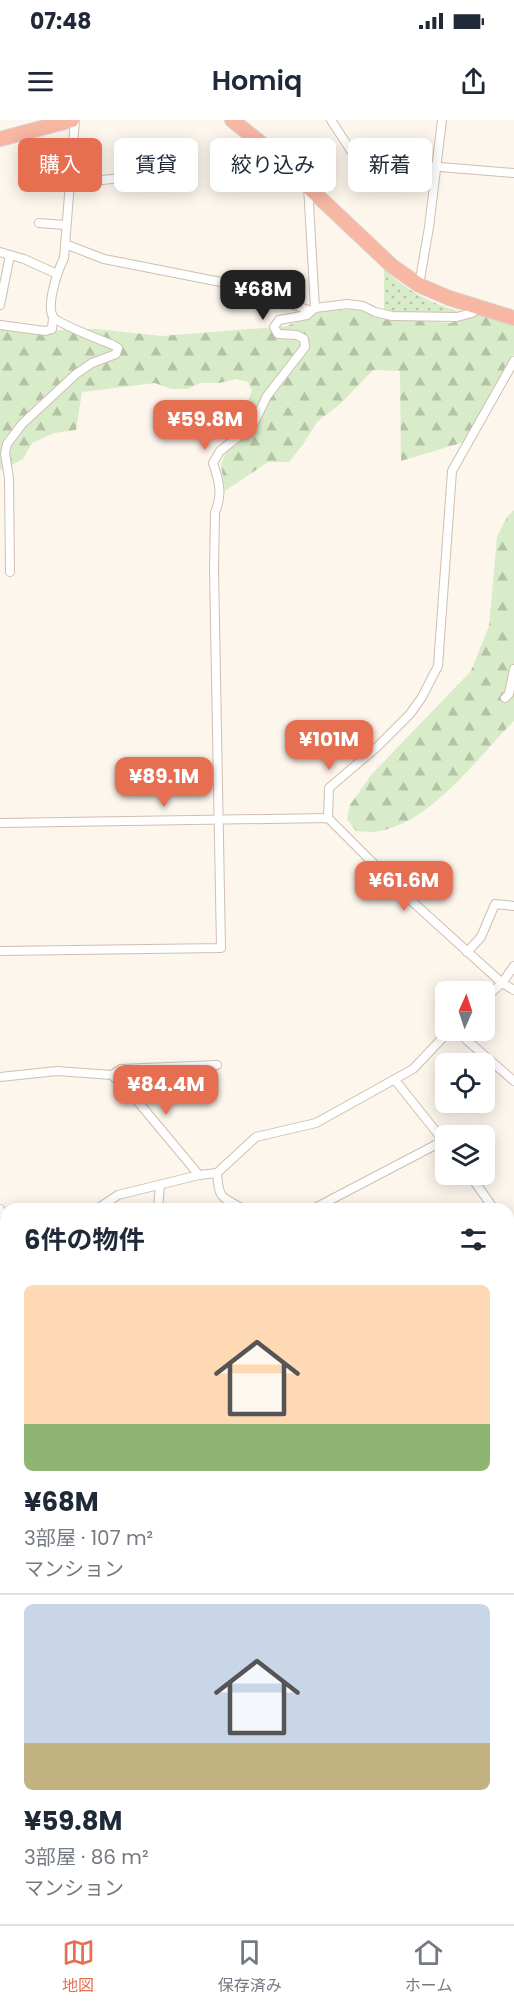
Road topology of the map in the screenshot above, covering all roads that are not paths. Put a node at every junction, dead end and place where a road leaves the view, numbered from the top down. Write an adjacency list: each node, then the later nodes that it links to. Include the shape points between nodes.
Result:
1 (74, 120): 5 (street); 7 (highway)
2 (232, 120): 6 (highway)
3 (331, 120): 8 (street)
4 (442, 120): 10 (street)
5 (73, 138)
6 (254, 138)
7 (0, 139)
8 (348, 146)
9 (432, 166): 10 (street)
10 (436, 166): 11 (street); 21 (street)
11 (514, 173)
12 (70, 192): 16 (street)
13 (308, 192): 24 (street)
14 (314, 192): 21 (highway, via 392,266)
15 (39, 224): 16 (street)
16 (65, 225): 17 (street)
17 (65, 244): 20 (street); 24 (street, via 104,259 241,286)
18 (0, 252): 19 (street)
19 (10, 255): 20 (street); 22 (street)
20 (57, 274): 25 (street)
21 (419, 285): 23 (highway)
22 (0, 305)
23 (477, 308): 24 (street, via 457,317 392,316 347,304); 26 (highway)
24 (313, 309): 33 (street, via 307,315 277,322 274,327 278,334 297,335 304,346 267,396 253,425 219,451 213,463 220,485 215,512 214,569)
25 (53, 317): 27 (street, via 52,329 45,331); 29 (street, via 118,348 118,352 76,374 22,424 7,444)
26 (514, 318)
27 (0, 325)
28 (514, 361): 32 (street, via 452,471 438,666 410,714 329,788)
29 (10, 572)
30 (514, 669): 31 (street)
31 (505, 698)
32 (328, 818): 33 (street); 37 (street)
33 (219, 820): 34 (street); 36 (street, via 220,948)
34 (0, 823)
35 (514, 906): 37 (street, via 495,904 481,937)
36 (0, 951)
37 (467, 952): 39 (street)
38 (514, 966): 39 (street)
39 (502, 983): 40 (street); 41 (street)
40 (495, 989)
41 (514, 990)
42 (440, 1041): 47 (street, via 413,1069)
43 (467, 1041): 48 (street)
44 (217, 1065): 45 (street, via 121,1069)
45 (112, 1075): 46 (street, via 57,1071); 52 (street)
46 (0, 1077)
47 (395, 1080): 49 (street); 51 (street, via 316,1123 256,1137)
48 (514, 1082)
49 (435, 1131)
50 (435, 1147): 58 (street)
51 (217, 1173): 52 (street); 57 (street, via 218,1191)
52 (198, 1175): 53 (street)
53 (160, 1185): 55 (street, via 118,1195); 56 (street)
54 (477, 1185): 59 (street)
55 (106, 1203)
56 (158, 1203)
57 (230, 1203)
58 (325, 1203)
59 (490, 1203)

